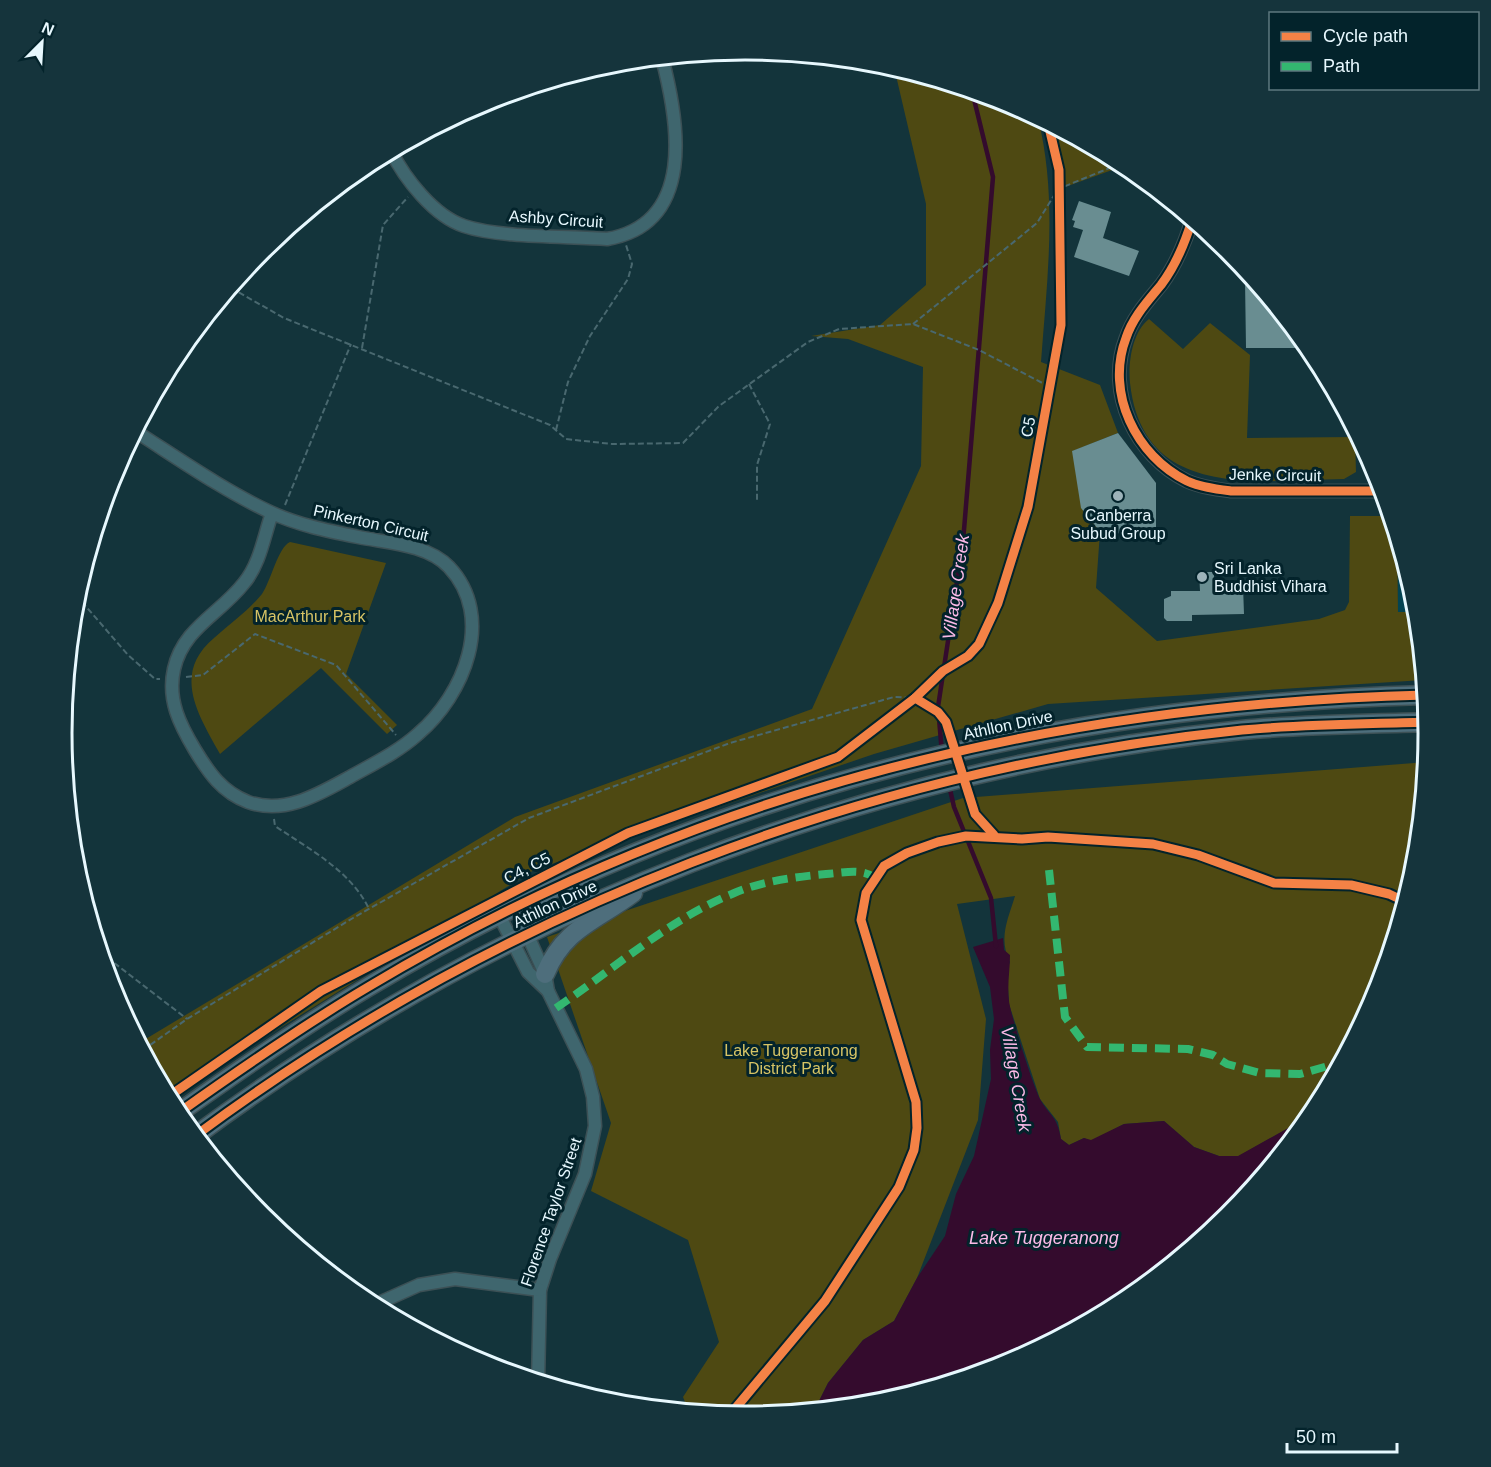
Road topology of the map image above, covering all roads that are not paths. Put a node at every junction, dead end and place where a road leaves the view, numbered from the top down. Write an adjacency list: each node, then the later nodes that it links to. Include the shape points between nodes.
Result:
1 (664, 65): 2 (street, Ashby Circuit, via 676,118 674,171 666,198 654,217 623,237 607,239 463,226 443,215)
2 (396, 158)
3 (1190, 227): 5 (street, Jenke Circuit, via 1176,263 1139,312 1125,338 1121,391 1135,433 1167,469 1209,488)
4 (141, 436): 6 (street, Pinkerton Circuit)
5 (1373, 491)
6 (276, 515): 6 (street, Pinkerton Circuit, via 247,580 196,626 180,648 172,679 178,719 209,773 231,793 271,806 315,796 404,746 439,712 461,676 472,641 473,614 462,583 448,566 429,553 311,528)
7 (1418, 695): 10 (main road, Athllon Drive, via 1250,704 1150,715 959,750 787,798 692,831)
8 (1419, 722): 9 (main road, Athllon Drive, via 1233,731 1063,756 922,788 771,833)
9 (656, 876): 11 (main road, Athllon Drive); 12 (main road, via 565,939 553,955)
10 (507, 911): 11 (street, Florence Taylor Street); 11 (street, Florence Taylor Street); 13 (main road, Athllon Drive, via 369,986)
11 (519, 936): 12 (street, Florence Taylor Street); 14 (main road, Athllon Drive, via 369,1018)
12 (547, 983): 15 (street, Florence Taylor Street, via 586,1069 595,1126 585,1174)
13 (186, 1108)
14 (202, 1131)
15 (540, 1290): 16 (street, via 455,1279 419,1285); 17 (street, Florence Taylor Street)
16 (383, 1301)
17 (538, 1374)

